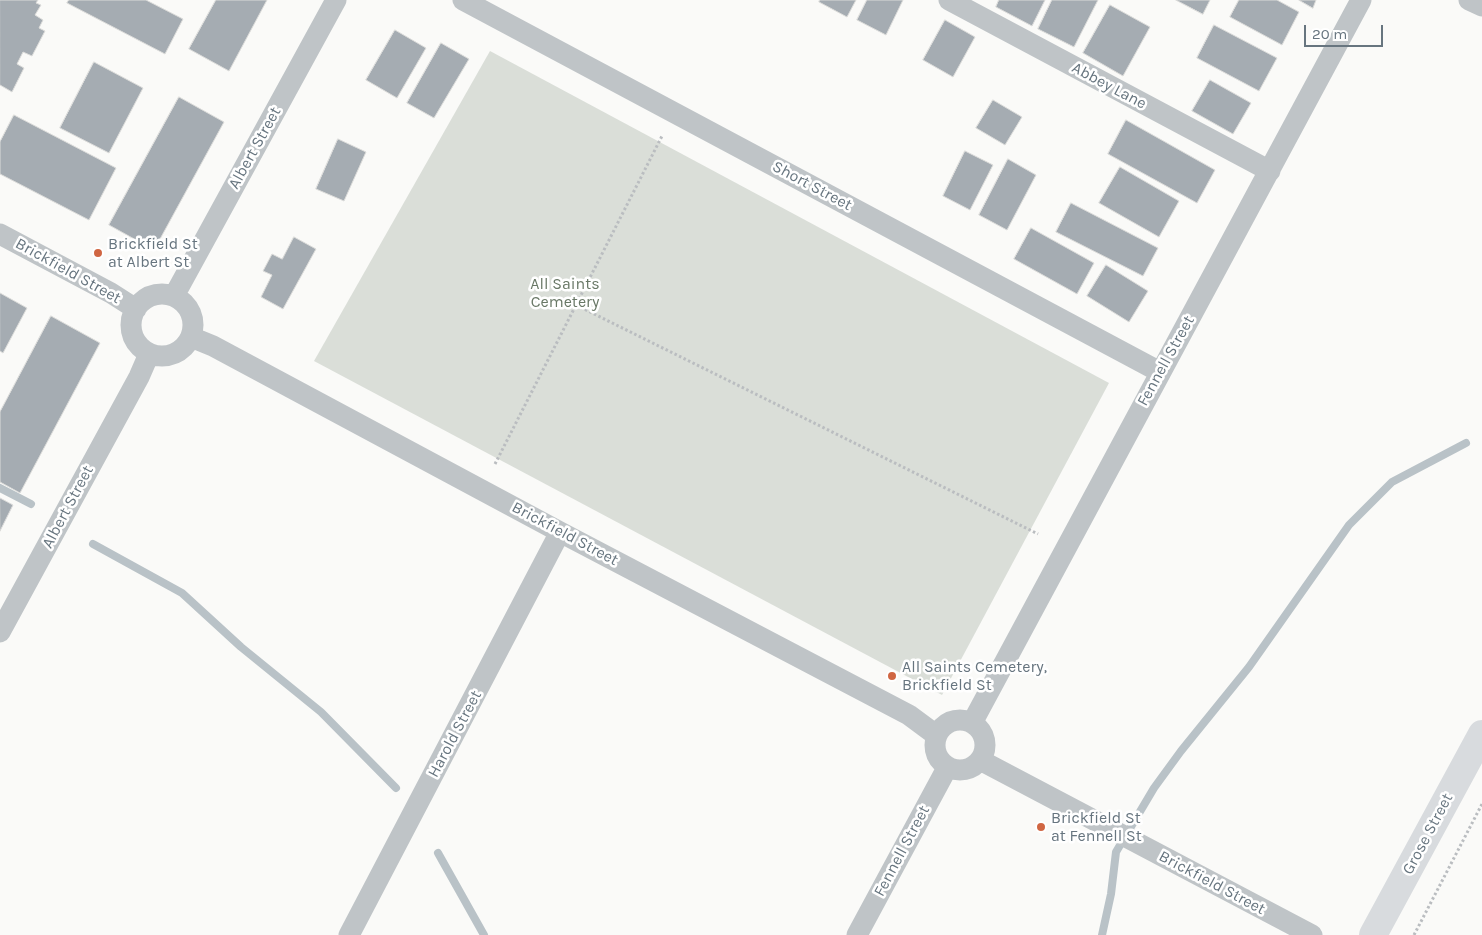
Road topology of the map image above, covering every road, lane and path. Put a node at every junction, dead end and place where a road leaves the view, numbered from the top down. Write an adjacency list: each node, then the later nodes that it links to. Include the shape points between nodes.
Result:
1 (336, 0): 10 (street, Albert Street)
2 (463, 0): 15 (street, Short Street)
3 (949, 0): 8 (street, Abbey Lane)
4 (1362, 0): 8 (street, Fennell Street)
5 (1469, 0): 6 (street)
6 (1482, 6)
7 (662, 136): 11 (path)
8 (1270, 171): 15 (street, Fennell Street)
9 (0, 234): 12 (street, Brickfield Street)
10 (174, 296): 12 (street, via 148,297); 13 (street, via 188,308 192,318)
11 (576, 305): 16 (path); 18 (path)
12 (136, 309): 14 (street, via 131,329 140,348)
13 (191, 337): 14 (street, via 186,346 169,356); 17 (street, Brickfield Street)
14 (149, 354): 19 (street, Albert Street)
15 (1160, 372): 20 (street, Fennell Street)
16 (495, 464)
17 (560, 532): 22 (street, Brickfield Street, via 909,715); 26 (street, Harold Street)
18 (1038, 534)
19 (0, 632)
20 (972, 722): 22 (street, via 951,721); 23 (street, via 983,735 985,744)
21 (1482, 734): 29 (street, Grose Street)
22 (936, 735): 24 (street, via 934,749)
23 (980, 760): 24 (street, via 965,770); 28 (street, Brickfield Street)
24 (947, 768): 27 (street, Fennell Street)
25 (1482, 804): 30 (path)
26 (349, 935)
27 (857, 935)
28 (1312, 935)
29 (1374, 935)
30 (1414, 935)

